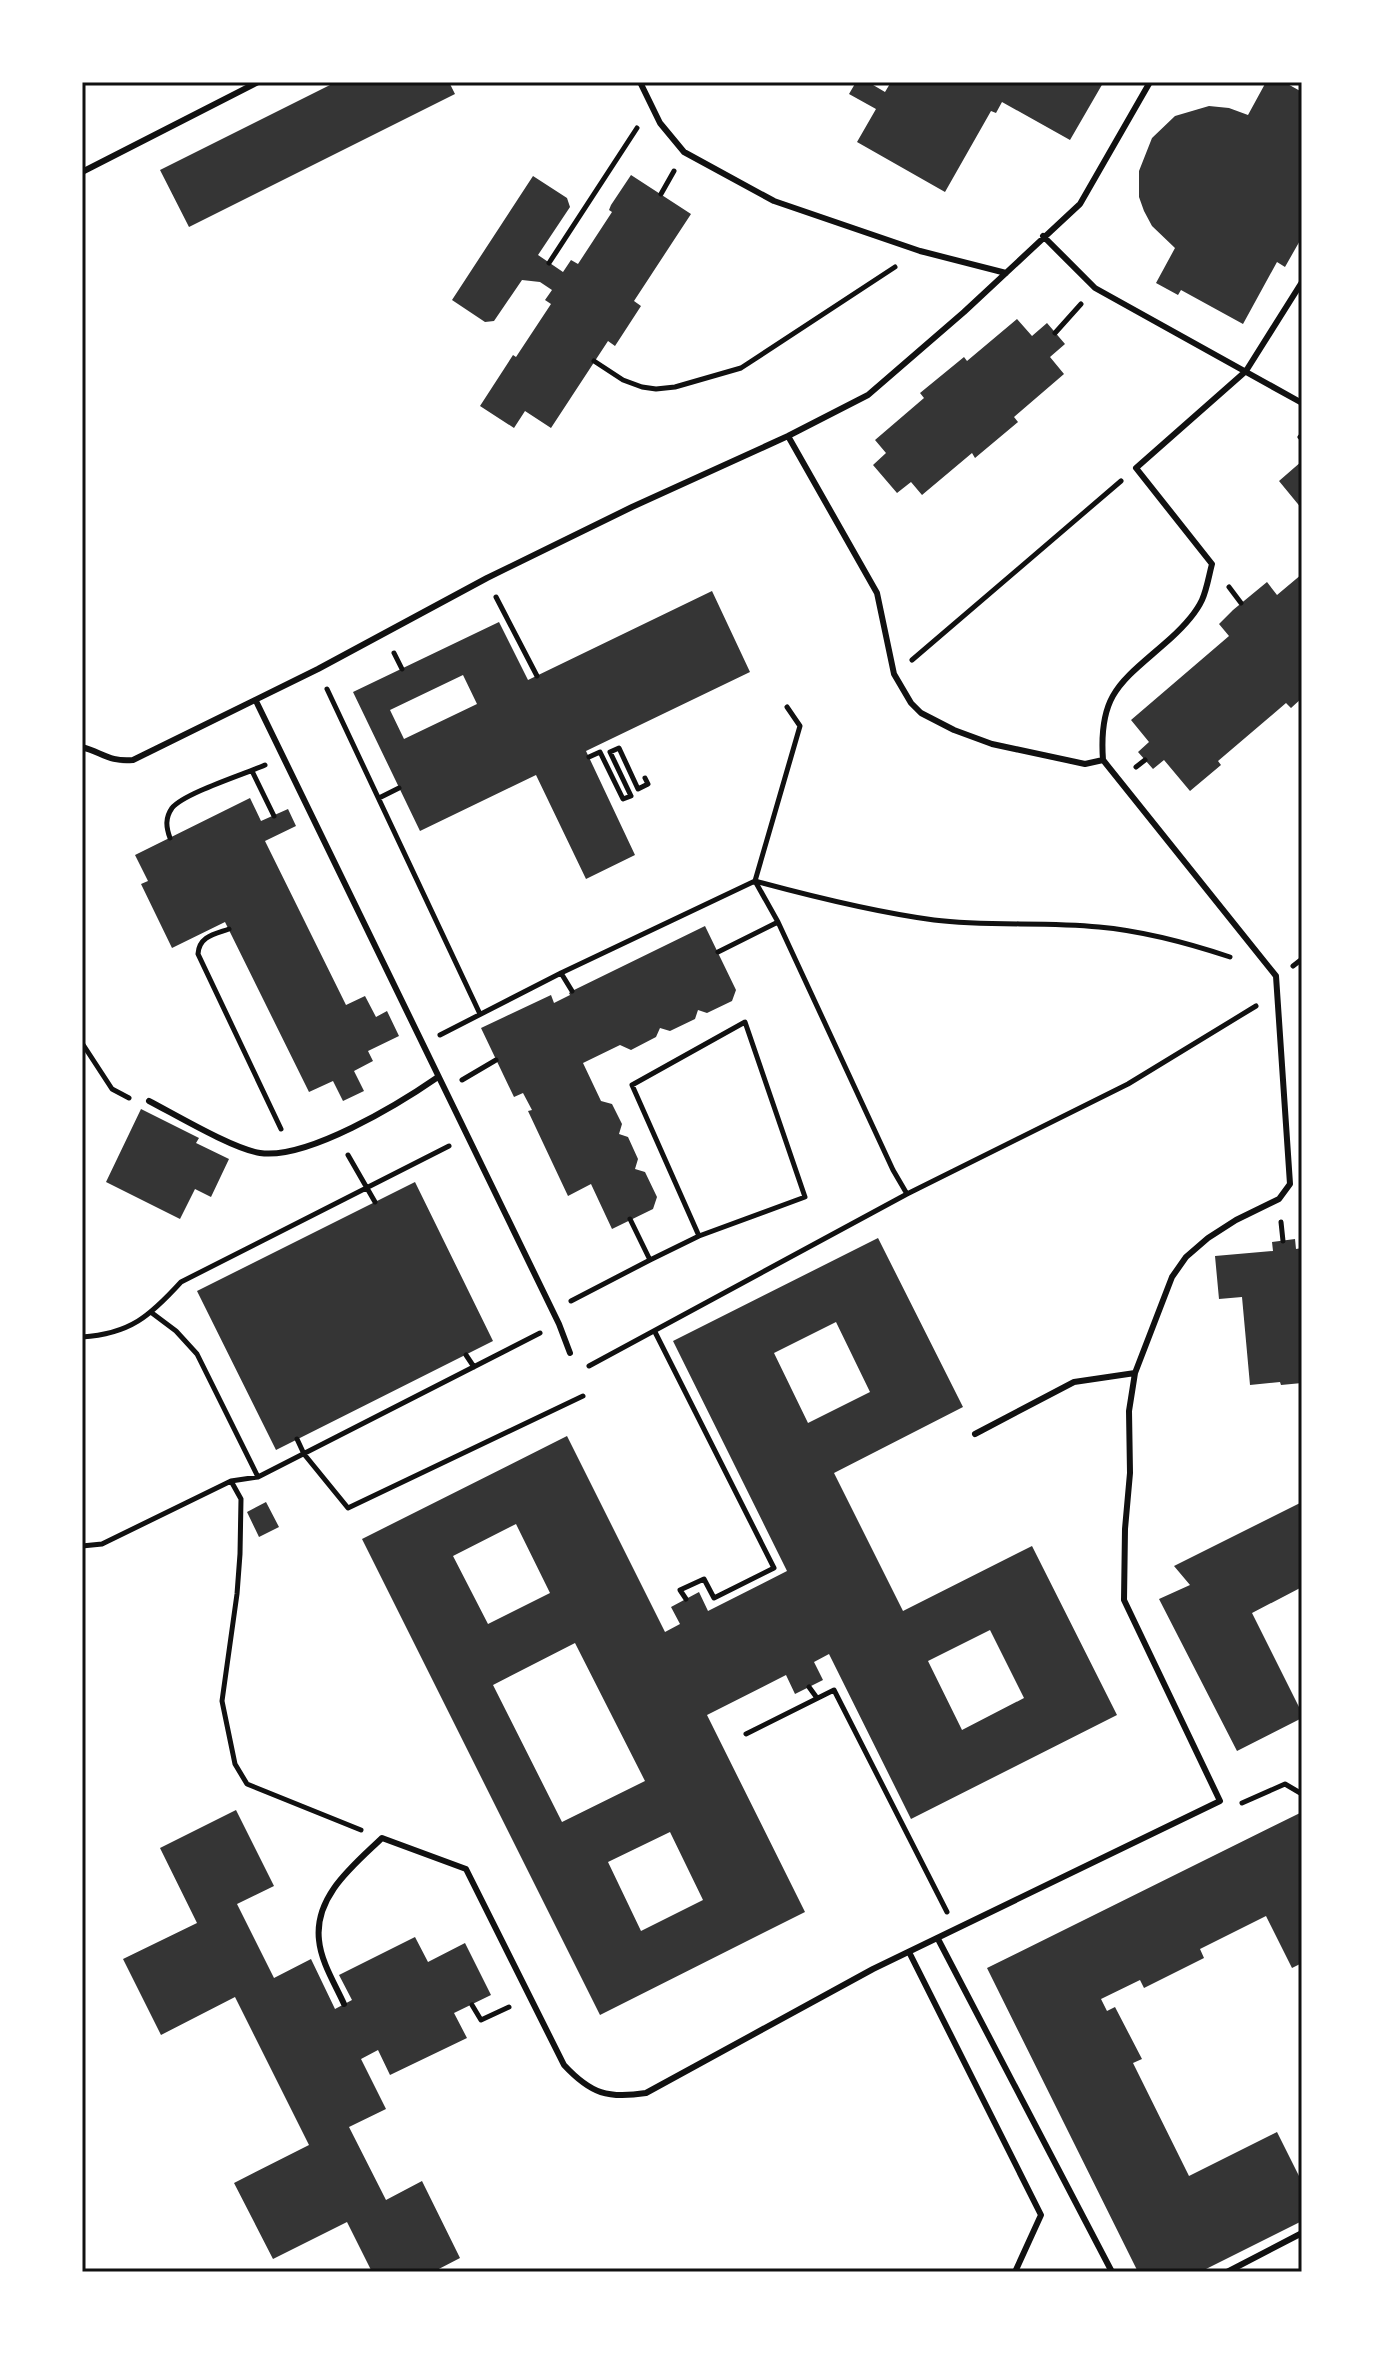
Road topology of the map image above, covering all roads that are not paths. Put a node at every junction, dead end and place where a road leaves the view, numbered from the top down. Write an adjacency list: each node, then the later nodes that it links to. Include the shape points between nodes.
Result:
1 (258, 82): 4 (lane)
2 (640, 82): 6 (lane, via 660,123 684,152 774,201 920,251)
3 (1150, 82): 5 (lane, via 1080,204)
4 (82, 172)
5 (1043, 236): 6 (lane); 8 (lane, via 1095,288)
6 (1006, 273): 10 (lane, via 868,395)
7 (1302, 282): 8 (lane)
8 (1246, 371): 9 (lane); 13 (lane, via 1136,468 1212,564 1202,600 1188,622 1110,697 1101,734)
9 (1302, 403)
10 (788, 436): 11 (lane, via 487,578); 13 (lane, via 877,593 894,674 911,703 954,730 992,744 1085,764)
11 (256, 701): 12 (lane, via 133,760 103,758); 14 (lane)
12 (83, 746)
13 (1103, 760): 17 (lane, via 1276,976 1290,1184 1279,1199 1236,1220 1186,1257 1172,1277)
14 (438, 1077): 15 (lane, via 366,1121 291,1152 243,1148); 16 (lane)
15 (149, 1101)
16 (570, 1353)
17 (1135, 1373): 18 (lane, via 1074,1382); 19 (lane, via 1129,1411 1124,1600 1220,1801)
18 (975, 1434)
19 (938, 1939): 20 (lane); 24 (lane)
20 (909, 1952): 21 (lane, via 646,2093 623,2097 598,2092 564,2065 466,1869 382,1838 341,1877 319,1922 325,1963); 23 (lane, via 1041,2215)
21 (344, 2004)
22 (1302, 2233): 25 (lane)
23 (1015, 2272)
24 (1112, 2272)
25 (1227, 2272)

